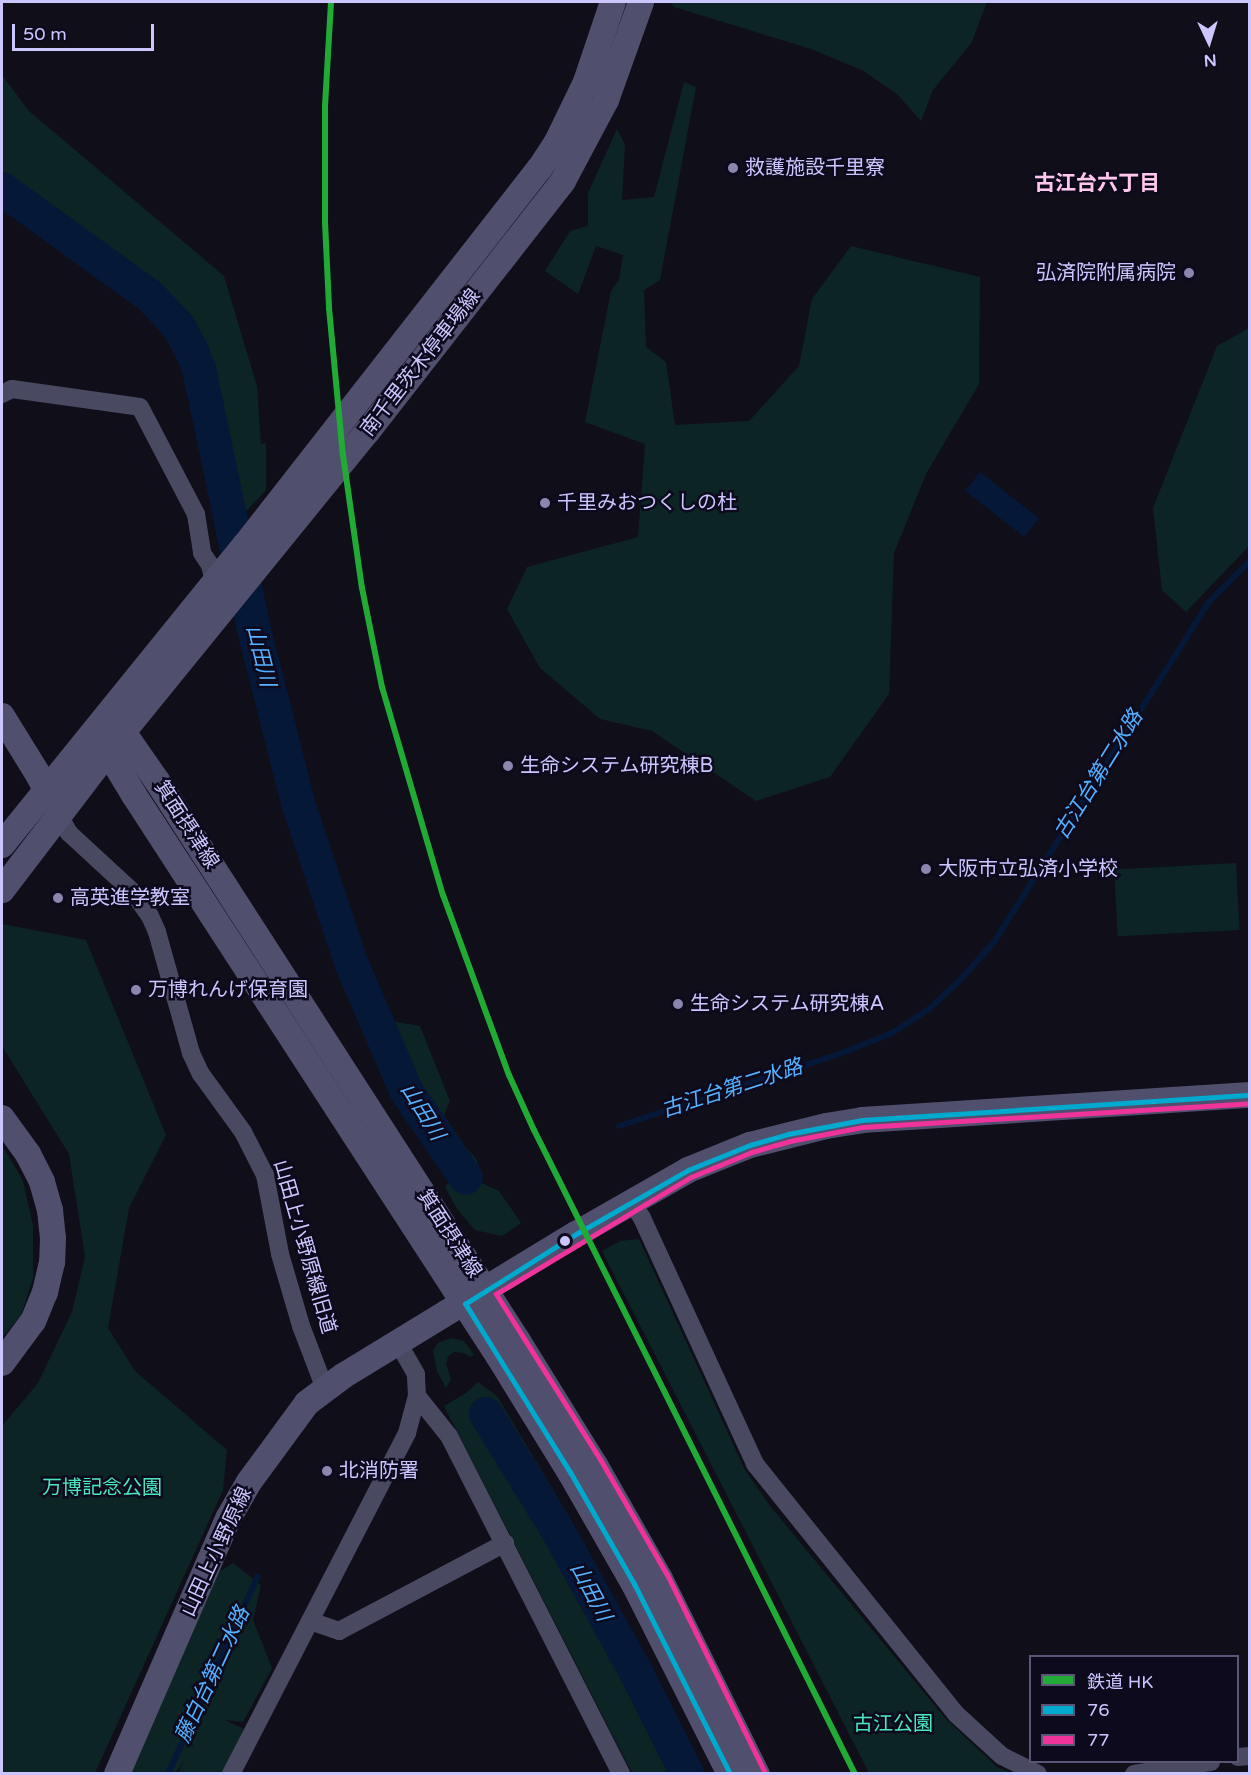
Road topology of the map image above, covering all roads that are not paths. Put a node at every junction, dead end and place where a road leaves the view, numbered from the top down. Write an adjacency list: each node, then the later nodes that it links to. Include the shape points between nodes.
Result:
1 (613, 2): 4 (main road, 南千里茨木停車場線, via 586,82 540,168)
2 (640, 2): 5 (main road, 南千里茨木停車場線, via 606,100 563,181)
3 (2, 394): 4 (street, via 12,389 140,407 196,514 202,553)
4 (218, 577): 5 (street); 7 (main road, 南千里茨木停車場線)
5 (225, 609): 7 (main road, 南千里茨木停車場線)
6 (2, 716): 8 (main road)
7 (111, 736): 8 (main road); 9 (main road); 15 (main road, 箕面摂津線)
8 (46, 789): 9 (main road); 10 (main road)
9 (59, 815): 11 (main road); 18 (street, 山田上小野原線旧道, via 69,833 133,892 150,916 191,1053 201,1074 243,1132 265,1175 280,1254)
10 (2, 845)
11 (2, 890)
12 (1250, 1095): 14 (main road, 山田上小野原線, via 862,1120 750,1145 688,1170)
13 (2, 1118): 17 (main road, via 42,1182 53,1238 45,1292 33,1321)
14 (632, 1202): 15 (main road, 山田上小野原線); 28 (street, via 755,1464 956,1714 1002,1756)
15 (476, 1298): 16 (main road, 山田上小野原線); 26 (main road, 箕面摂津線, via 634,1584); 27 (main road, 箕面摂津線, via 595,1465 660,1579)
16 (399, 1344): 18 (main road, 山田上小野原線); 19 (street, via 416,1374)
17 (2, 1363)
18 (325, 1389): 23 (main road, 山田上小野原線, via 291,1421 229,1517)
19 (417, 1396): 20 (street, via 449,1436); 21 (street, via 407,1433)
20 (505, 1543): 21 (street, via 339,1632); 25 (street)
21 (310, 1620): 24 (street)
22 (1198, 1763): 29 (street)
23 (117, 1773)
24 (231, 1773)
25 (621, 1773)
26 (730, 1773)
27 (758, 1773)
28 (1038, 1773)
29 (1134, 1773)

